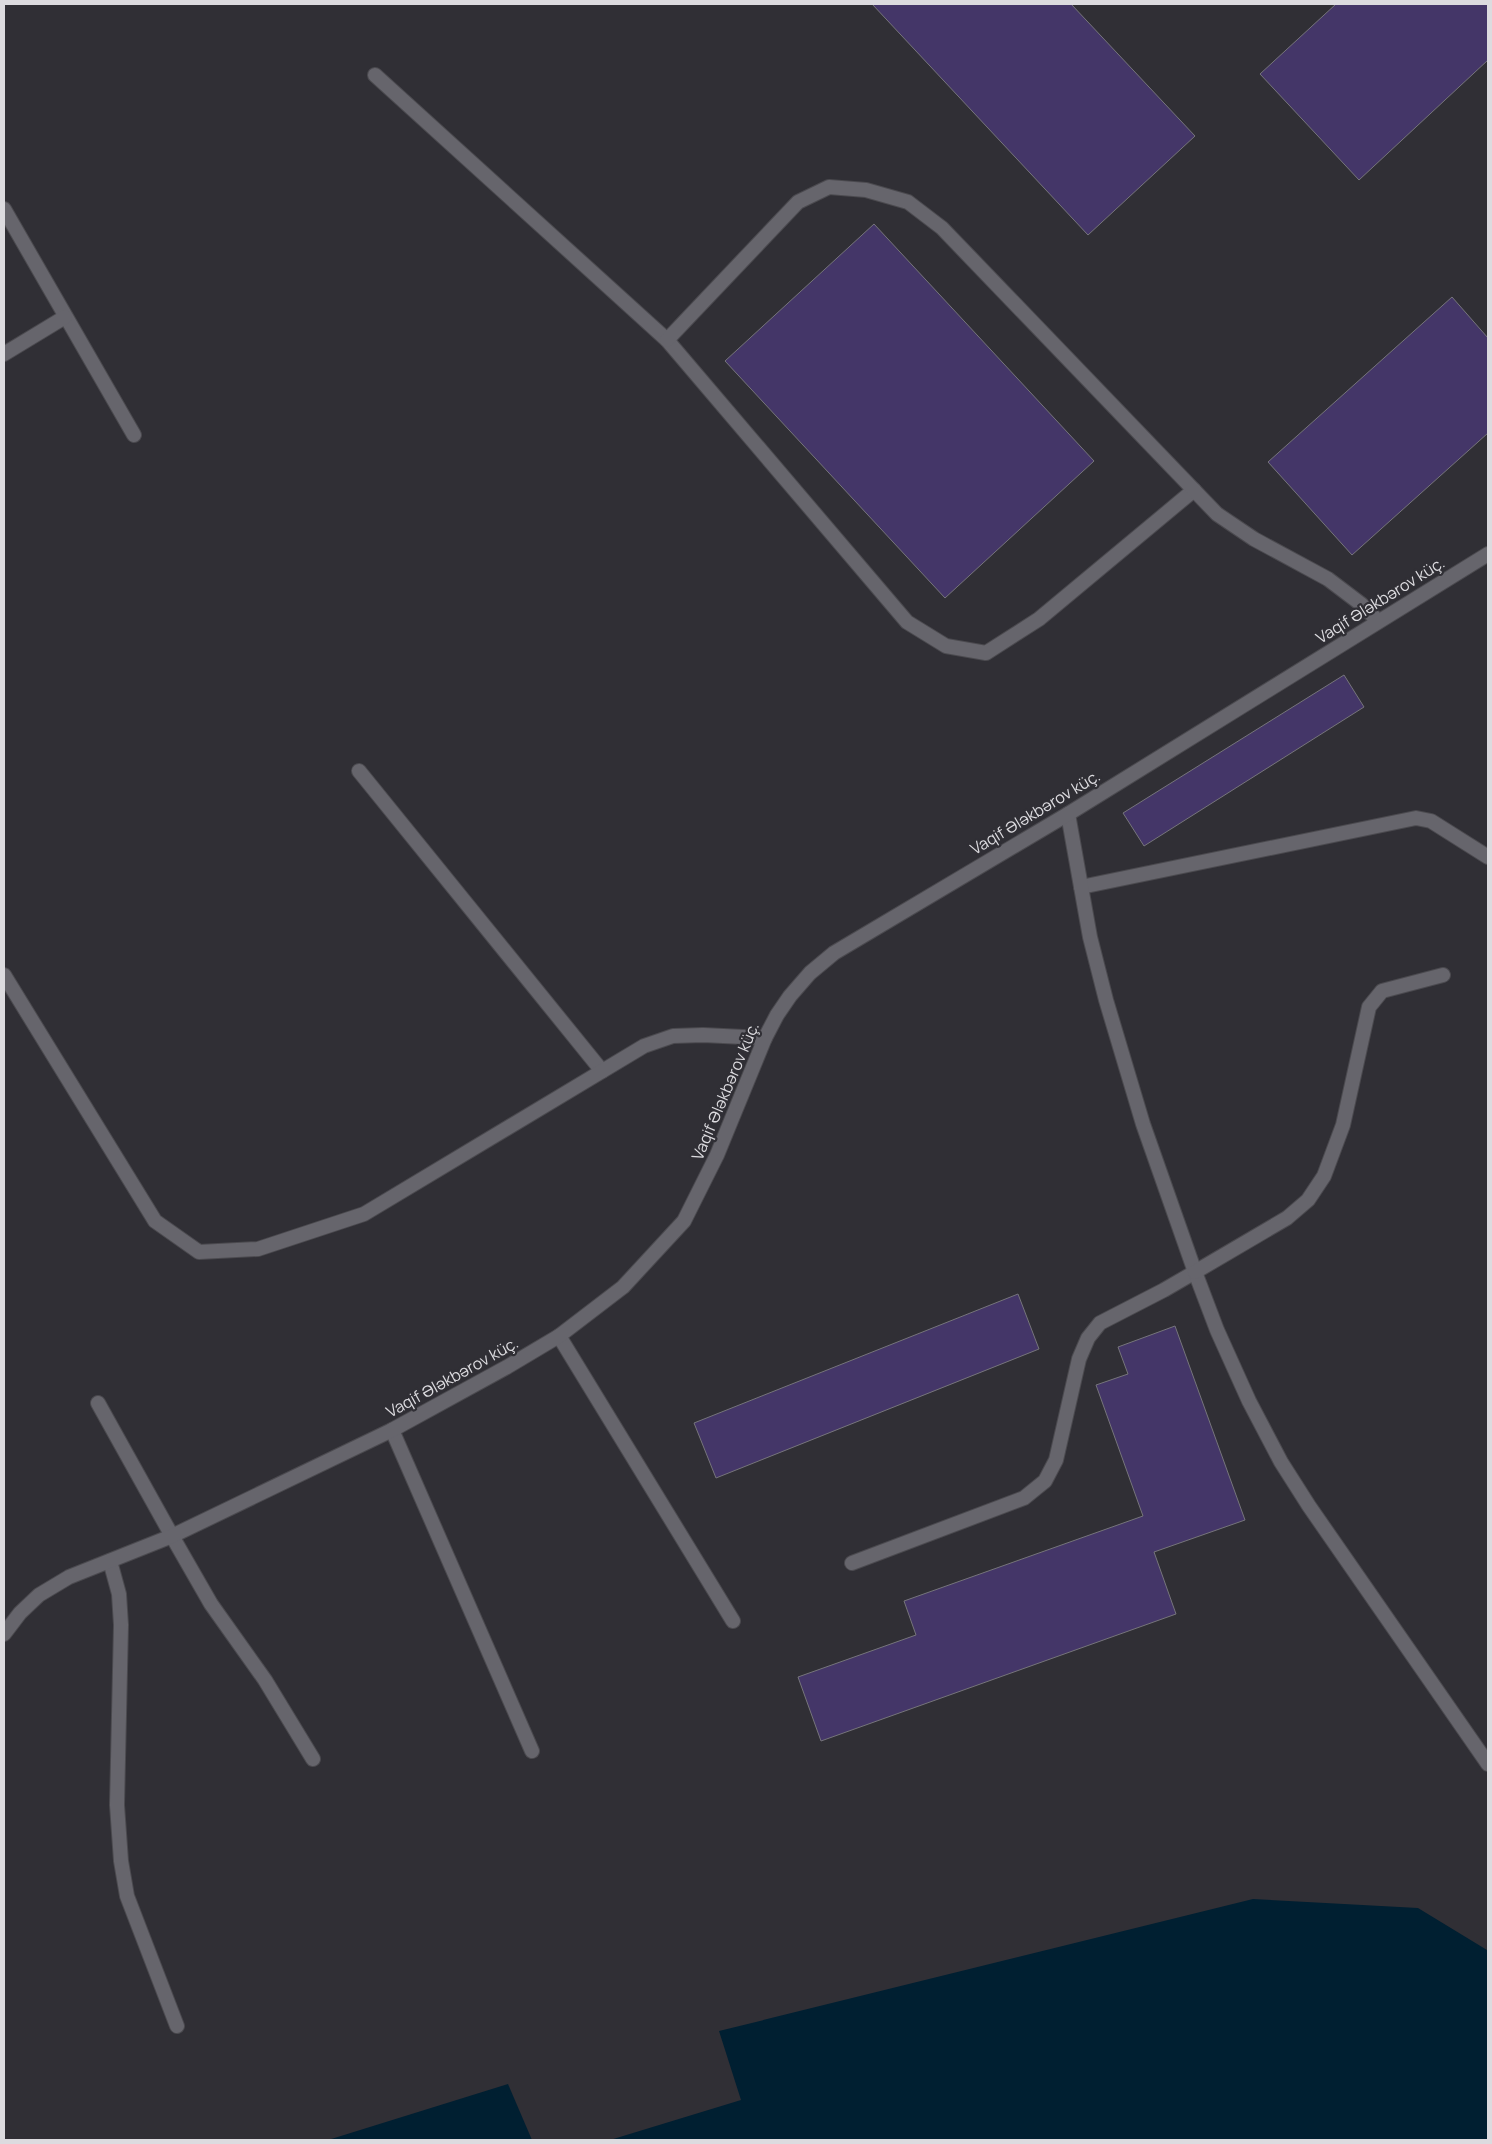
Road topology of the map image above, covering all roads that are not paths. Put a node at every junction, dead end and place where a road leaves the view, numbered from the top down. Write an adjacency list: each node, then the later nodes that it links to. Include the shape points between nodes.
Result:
1 (375, 75): 4 (street)
2 (4, 209): 3 (street)
3 (65, 317): 5 (street); 6 (street)
4 (667, 340): 7 (street, via 798,202 829,187 866,190 908,202 942,228); 7 (street, via 907,622 946,646 986,653 1038,620)
5 (4, 354)
6 (134, 435)
7 (1194, 490): 9 (street, via 1217,514 1254,539 1328,579)
8 (1488, 554): 9 (street, Vaqif Ələkbərov küç.)
9 (1378, 621): 11 (street, Vaqif Ələkbərov küç.)
10 (359, 771): 17 (street)
11 (1068, 814): 13 (street); 16 (street, Vaqif Ələkbərov küç., via 834,953 790,996)
12 (1488, 857): 13 (street, via 1432,821 1416,818)
13 (1081, 887): 18 (street, via 1106,1000 1143,1124)
14 (4, 974): 17 (street, via 155,1221 198,1252 258,1249 364,1214)
15 (1443, 975): 18 (street, via 1382,991 1369,1007 1342,1125 1324,1176 1308,1200 1287,1218)
16 (765, 1038): 17 (street, via 673,1036 644,1046); 19 (street, Vaqif Ələkbərov küç., via 717,1155 684,1221 623,1287)
17 (602, 1071)
18 (1195, 1272): 24 (street, via 1100,1323 1088,1338 1079,1359 1056,1460 1045,1481 1024,1498); 29 (street, via 1249,1401 1281,1462)
19 (559, 1336): 21 (street, Vaqif Ələkbərov küç.); 25 (street)
20 (98, 1403): 22 (street)
21 (392, 1430): 22 (street, Vaqif Ələkbərov küç.); 27 (street)
22 (172, 1536): 23 (street, Vaqif Ələkbərov küç.); 28 (street, via 211,1604 265,1680)
23 (110, 1561): 26 (street, Vaqif Ələkbərov küç., via 69,1577 39,1595); 30 (street, via 119,1594 121,1625 117,1805 121,1861 127,1896)
24 (852, 1563)
25 (733, 1621)
26 (4, 1634)
27 (532, 1751)
28 (313, 1759)
29 (1488, 1764)
30 (177, 2026)

